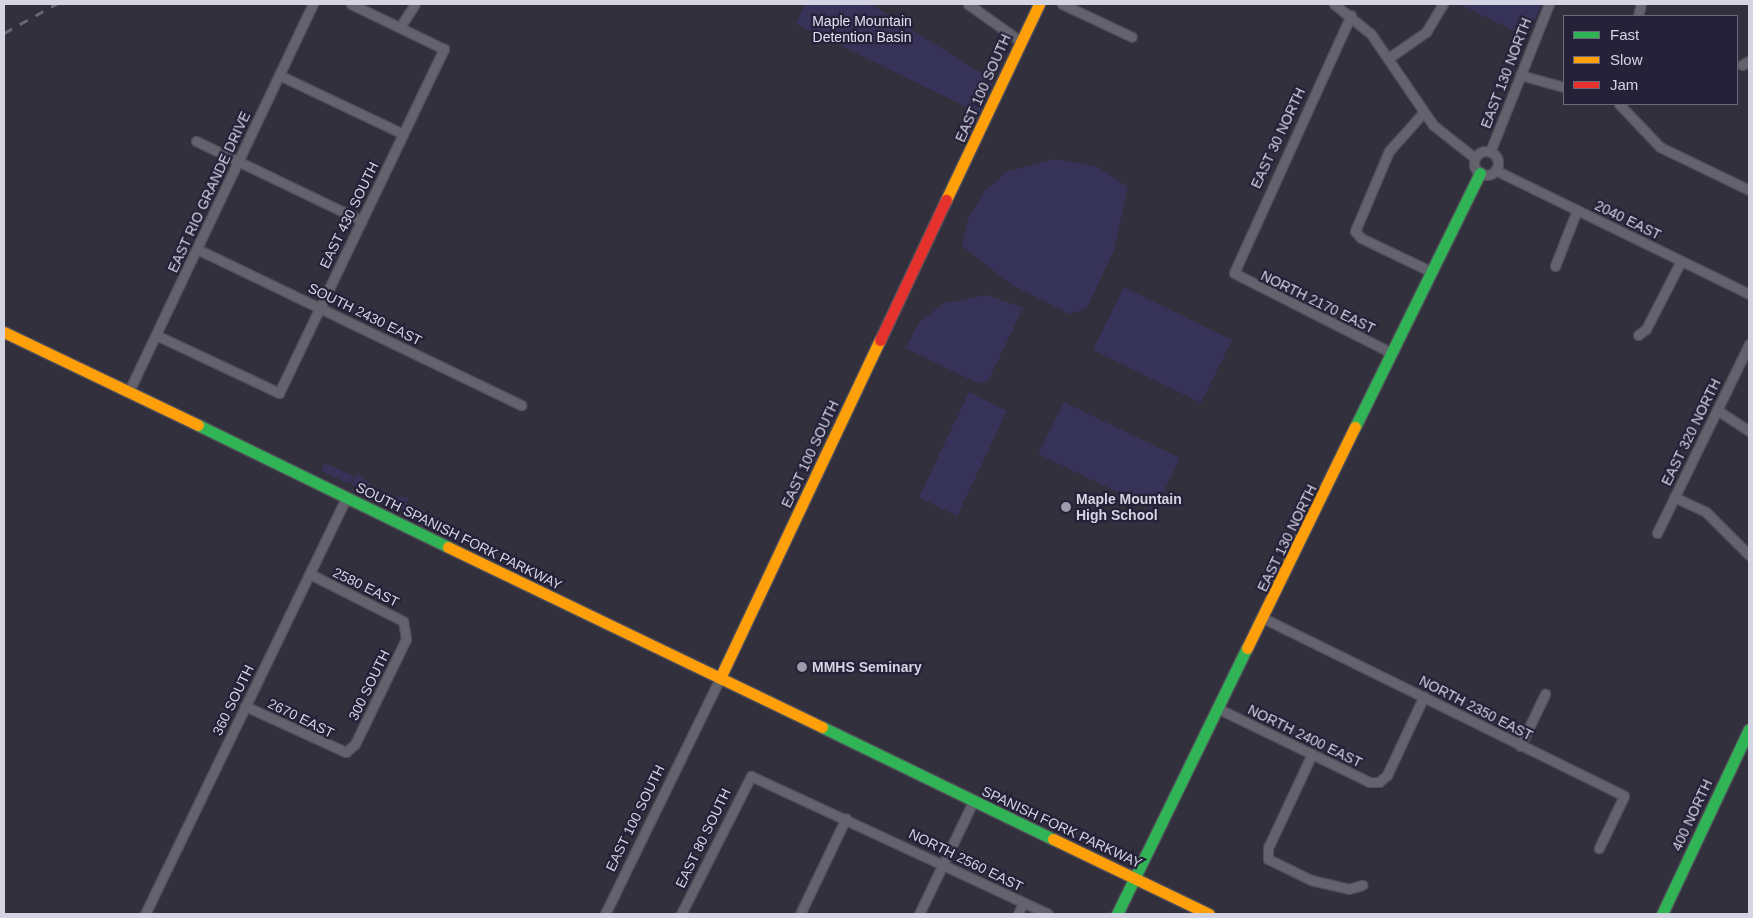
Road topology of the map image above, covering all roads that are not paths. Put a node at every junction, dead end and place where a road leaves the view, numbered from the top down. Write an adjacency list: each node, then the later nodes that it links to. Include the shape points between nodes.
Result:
1 (313, 4): 15 (street, EAST RIO GRANDE DRIVE)
2 (351, 4): 11 (street)
3 (416, 4): 11 (street)
4 (969, 4): 13 (street)
5 (1039, 4): 13 (street, EAST 100 SOUTH)
6 (1062, 4): 12 (street)
7 (1334, 4): 10 (street)
8 (1443, 4): 14 (street, via 1426,32)
9 (1549, 4): 16 (street, EAST 130 NORTH)
10 (1351, 15): 14 (street); 34 (street, EAST 30 NORTH)
11 (400, 28): 20 (street, EAST 430 SOUTH, via 444,49)
12 (1132, 37)
13 (1020, 41): 53 (street, EAST 100 SOUTH)
14 (1390, 57): 19 (street)
15 (279, 75): 20 (street); 24 (street, EAST RIO GRANDE DRIVE)
16 (1520, 75): 17 (street); 22 (street, EAST 130 NORTH)
17 (1563, 87)
18 (1620, 105): 27 (street, via 1660,147)
19 (1423, 113): 23 (street); 33 (street, via 1389,151 1355,231 1361,238)
20 (404, 134): 29 (street, EAST 430 SOUTH)
21 (196, 140): 24 (street)
22 (1490, 152): 23 (street); 25 (street, via 1497,160)
23 (1475, 158): 26 (street)
24 (238, 162): 29 (street); 30 (street, EAST RIO GRANDE DRIVE)
25 (1495, 170): 26 (street); 28 (street, 2040 EAST)
26 (1480, 173): 33 (street, EAST 130 NORTH)
27 (1749, 190)
28 (1577, 210): 31 (street, 2040 EAST); 32 (street)
29 (362, 222): 36 (street, EAST 430 SOUTH)
30 (197, 249): 36 (street, SOUTH 2430 EAST); 38 (street, EAST RIO GRANDE DRIVE)
31 (1681, 261): 35 (street, 2040 EAST); 39 (street, via 1646,329)
32 (1555, 266)
33 (1432, 272): 41 (street, EAST 130 NORTH)
34 (1234, 273): 41 (street, NORTH 2170 EAST)
35 (1749, 294)
36 (321, 307): 38 (street, EAST 430 SOUTH, via 279,394); 43 (street, SOUTH 2430 EAST)
37 (4, 332): 42 (street, SOUTH SPANISH FORK PARKWAY)
38 (156, 335): 42 (street, EAST RIO GRANDE DRIVE)
39 (1638, 335)
40 (1749, 344): 44 (street, EAST 320 NORTH)
41 (1392, 353): 51 (street, EAST 130 NORTH)
42 (129, 391): 47 (street, SOUTH SPANISH FORK PARKWAY)
43 (521, 405)
44 (1717, 410): 45 (street); 46 (street, EAST 320 NORTH)
45 (1749, 431)
46 (1674, 497): 48 (street, EAST 320 NORTH); 49 (street, via 1706,512)
47 (346, 498): 50 (street, 360 SOUTH); 53 (street, SOUTH SPANISH FORK PARKWAY)
48 (1656, 533)
49 (1749, 555)
50 (310, 574): 52 (street, 2580 EAST); 56 (street, 360 SOUTH)
51 (1264, 619): 55 (street, NORTH 2350 EAST); 57 (street, EAST 130 NORTH)
52 (407, 626): 60 (street, 300 SOUTH, via 408,636 394,665 355,744)
53 (720, 678): 62 (street, SOUTH SPANISH FORK PARKWAY); 72 (street, EAST 100 SOUTH)
54 (1545, 694): 59 (street)
55 (1424, 696): 59 (street, NORTH 2350 EAST); 61 (street, NORTH 2400 EAST, via 1387,775 1379,782)
56 (245, 706): 60 (street, 2670 EAST); 71 (street, 360 SOUTH)
57 (1220, 710): 61 (street, NORTH 2400 EAST); 68 (street, EAST 130 NORTH, via 1176,791)
58 (1749, 729): 80 (street, 400 NORTH)
59 (1520, 746): 66 (street, NORTH 2350 EAST, via 1624,796)
60 (346, 752)
61 (1312, 754): 69 (street, via 1268,848 1268,859 1311,880 1349,889)
62 (902, 766): 64 (street, SPANISH FORK PARKWAY)
63 (751, 776): 65 (street, NORTH 2560 EAST); 73 (street, EAST 80 SOUTH)
64 (973, 802): 67 (street); 68 (street, SPANISH FORK PARKWAY)
65 (846, 818): 67 (street, NORTH 2560 EAST); 74 (street)
66 (1599, 848)
67 (943, 864): 70 (street, NORTH 2560 EAST); 75 (street)
68 (1135, 879): 78 (street, EAST 130 NORTH); 79 (street, SPANISH FORK PARKWAY)
69 (1362, 885)
70 (1023, 903): 76 (street); 77 (street, NORTH 2560 EAST)
71 (144, 914)
72 (605, 914)
73 (681, 914)
74 (800, 914)
75 (919, 914)
76 (1018, 914)
77 (1048, 914)
78 (1117, 914)
79 (1209, 914)
80 (1662, 914)

